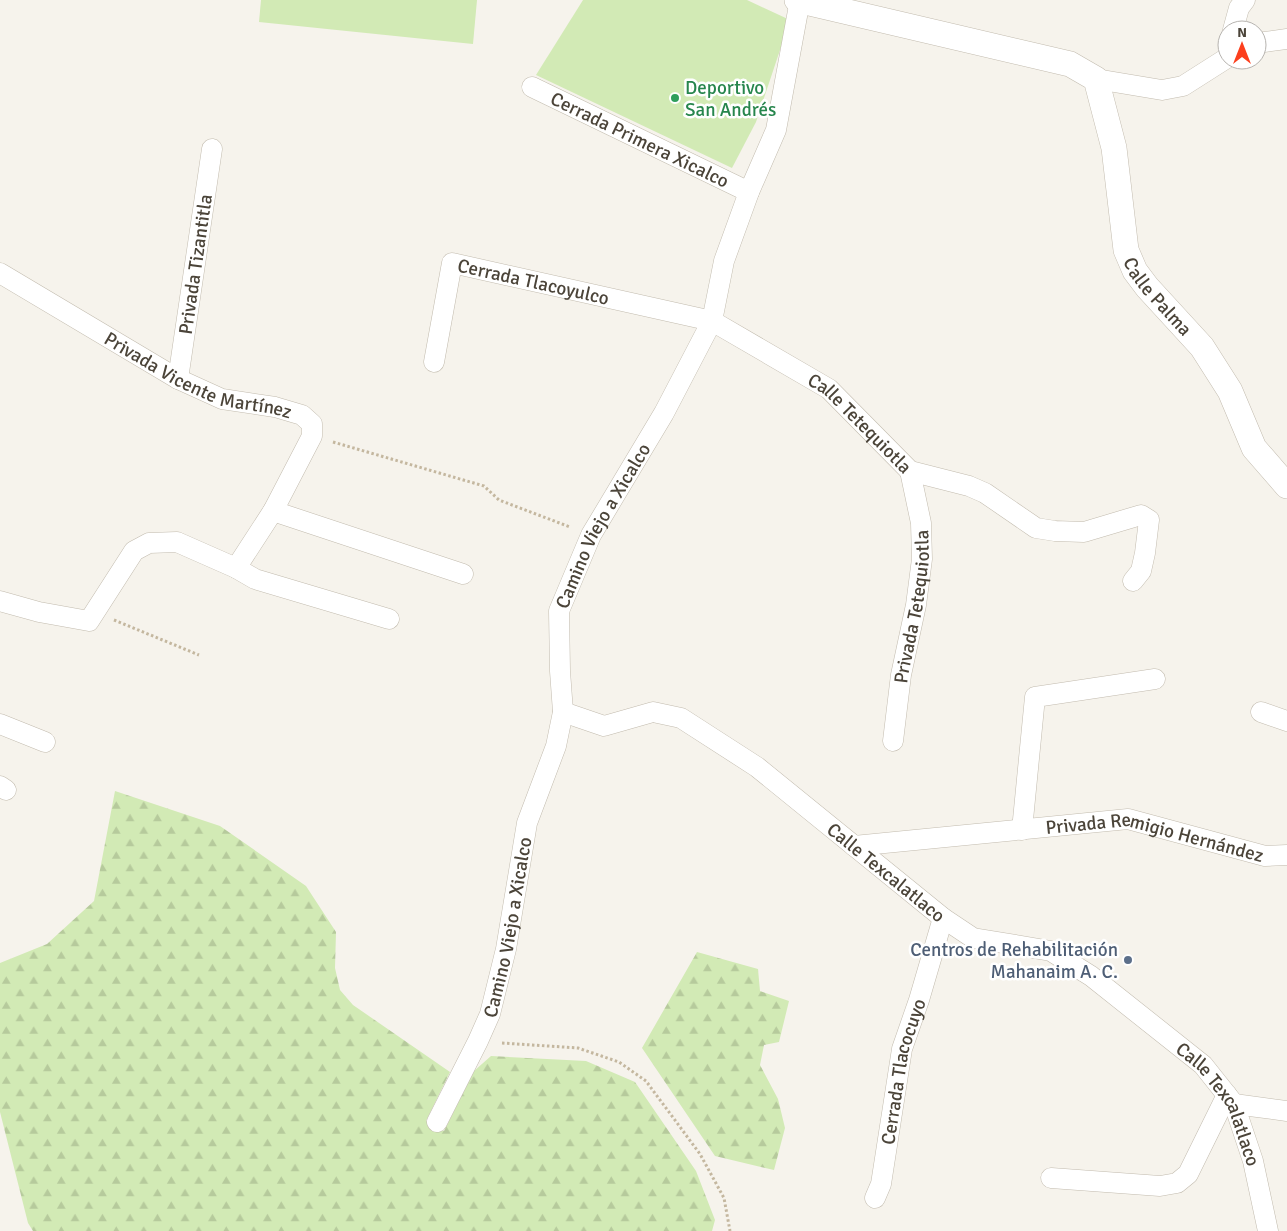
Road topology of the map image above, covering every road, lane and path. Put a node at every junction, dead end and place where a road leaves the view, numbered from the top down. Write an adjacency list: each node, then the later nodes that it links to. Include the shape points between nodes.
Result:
1 (799, 0): 7 (street, via 1070,64); 10 (street, Camino Viejo a Xicalco, via 776,130)
2 (1245, 0): 3 (street)
3 (1236, 20)
4 (1287, 39): 5 (street)
5 (1267, 42)
6 (1217, 64): 7 (street, via 1183,86 1162,90)
7 (1096, 79): 17 (street, Calle Palma, via 1114,148 1126,250 1135,271 1202,347 1230,391 1254,448)
8 (532, 87): 10 (street, Cerrada Primera Xicalco)
9 (212, 149): 14 (street, Privada Tizantitla)
10 (749, 192): 12 (street, Camino Viejo a Xicalco, via 724,260)
11 (0, 273): 14 (street, Privada Vicente Martínez)
12 (712, 321): 13 (street, Cerrada Tlacoyulco, via 452,263); 16 (street, Calle Tetequiotla, via 829,389); 19 (street, Camino Viejo a Xicalco, via 664,413)
13 (434, 362)
14 (178, 379): 15 (street, Privada Vicente Martínez, via 222,398 302,415 312,424)
15 (312, 436): 18 (street); 19 (path, Privada Vicente Martínez, via 484,486 499,500)
16 (910, 471): 22 (street, Calle Tetequiotla, via 969,486 1036,528 1084,532 1140,515 1148,520 1146,553); 32 (street, Privada Tetequiotla, via 921,523 922,560 916,605 900,674)
17 (1287, 486)
18 (274, 511): 20 (street); 21 (street)
19 (591, 535): 28 (street, Camino Viejo a Xicalco, via 559,611)
20 (236, 568): 24 (street, via 177,542 149,543 134,551); 25 (street, via 255,579)
21 (463, 574)
22 (1133, 581)
23 (0, 602): 24 (street, via 89,621)
24 (95, 612): 26 (path)
25 (389, 619)
26 (199, 655)
27 (1155, 679): 34 (street, Privada Remigio Hernández, via 1036,698)
28 (563, 712): 35 (street, Calle Texcalatlaco, via 604,726 653,712 681,718 757,767); 38 (street, Camino Viejo a Xicalco, via 556,746 527,823 506,949 490,1014)
29 (1261, 712): 30 (street)
30 (1287, 721)
31 (0, 724): 33 (street)
32 (892, 741)
33 (45, 742)
34 (1022, 830): 35 (street, Privada Remigio Hernández); 36 (street, Privada Remigio Hernández, via 1128,819 1265,856)
35 (854, 846): 37 (street, Calle Texcalatlaco)
36 (1287, 855)
37 (943, 918): 39 (street, Calle Texcalatlaco, via 973,938 1052,950 1091,976 1203,1065); 43 (street, Cerrada Tlacocuyo, via 902,1049 882,1184)
38 (478, 1042): 41 (street, Camino Viejo a Xicalco); 44 (path, via 578,1048 619,1062 646,1081 700,1154 724,1198)
39 (1230, 1099): 40 (street); 42 (street, via 1188,1174 1177,1183 1160,1186); 45 (street, Calle Texcalatlaco, via 1253,1160)
40 (1287, 1111)
41 (437, 1122)
42 (1051, 1178)
43 (875, 1198)
44 (730, 1231)
45 (1268, 1231)

